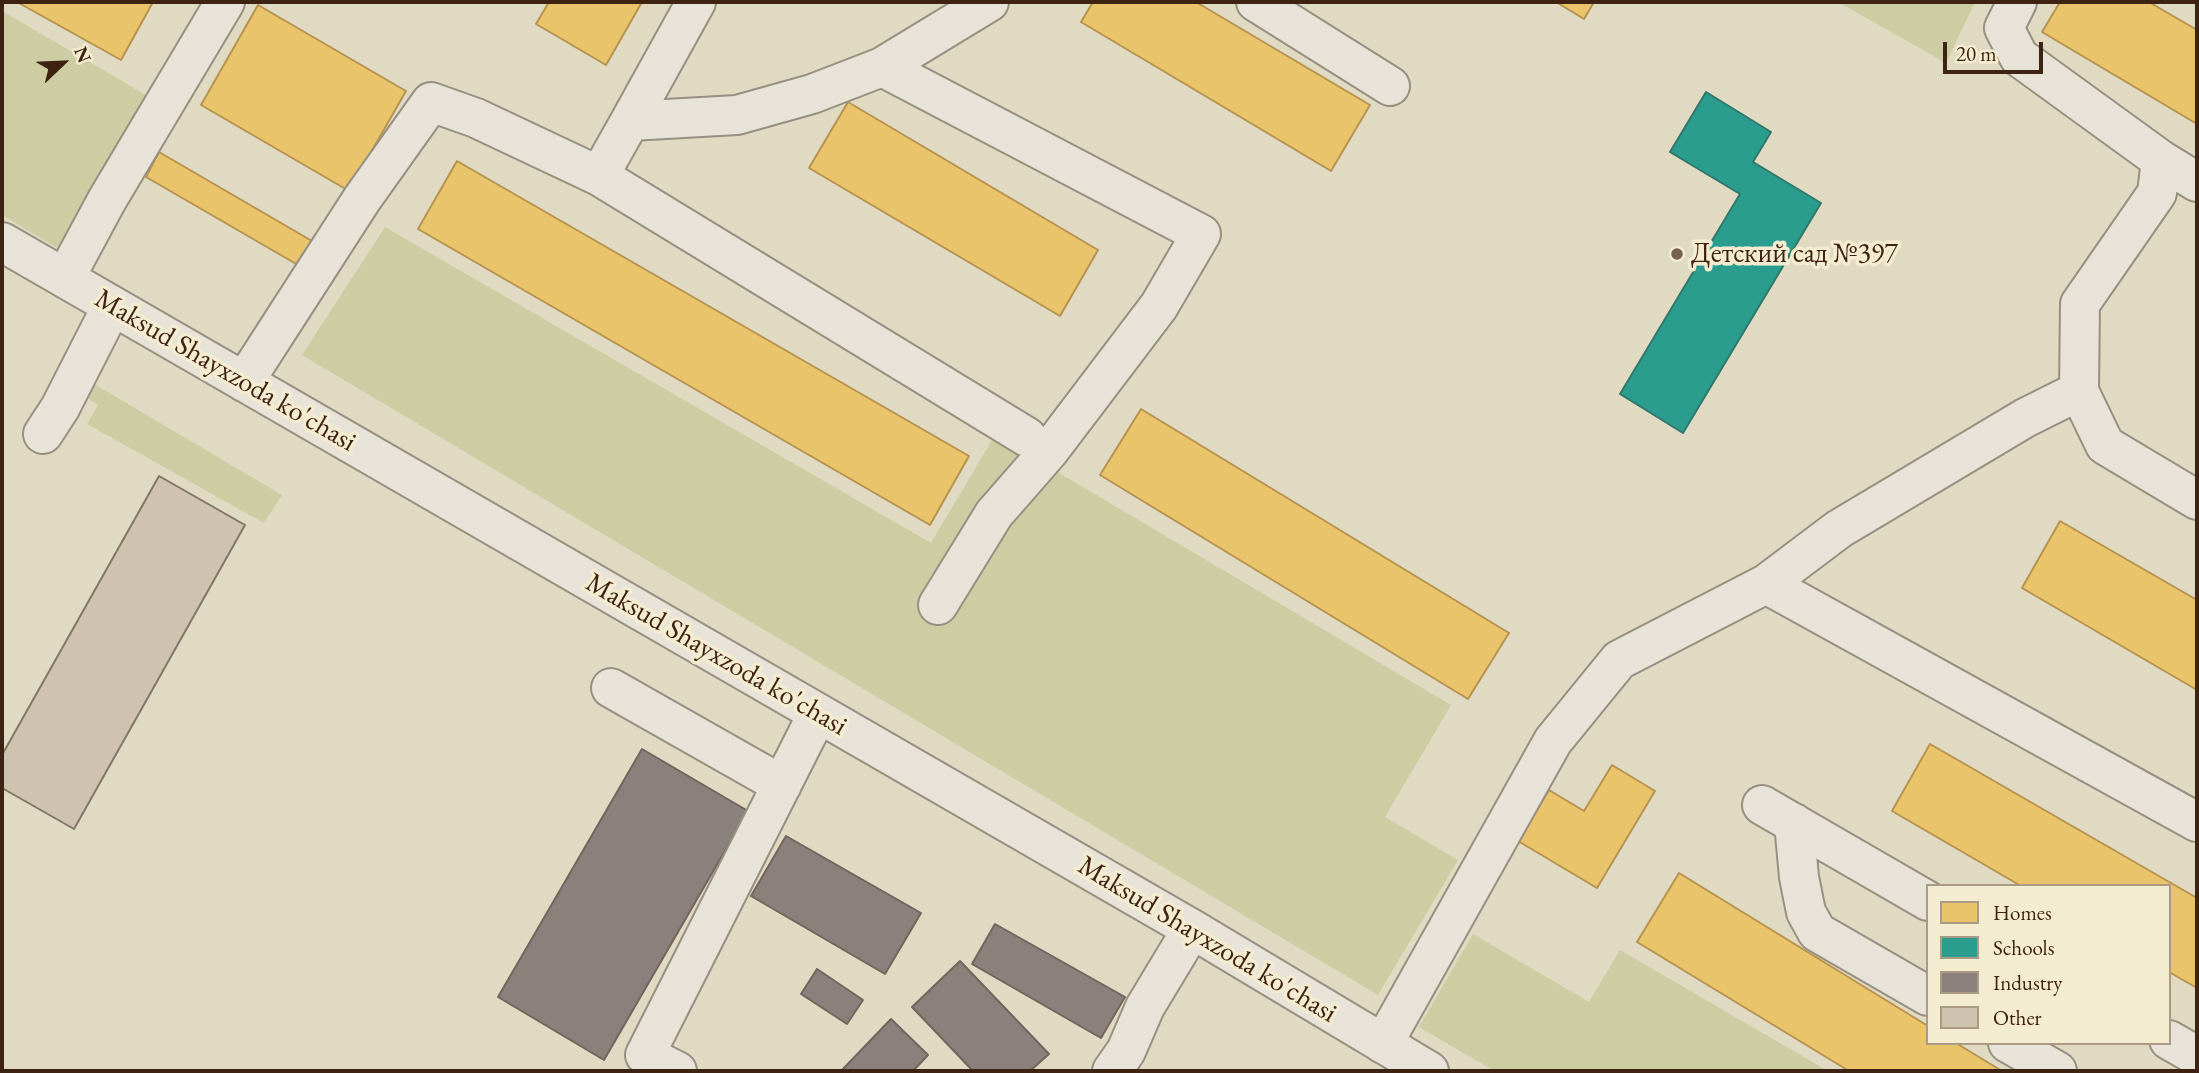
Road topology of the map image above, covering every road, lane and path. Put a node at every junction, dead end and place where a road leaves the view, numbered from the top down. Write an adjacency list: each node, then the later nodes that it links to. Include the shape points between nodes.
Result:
1 (225, 2): 13 (street)
2 (696, 2): 8 (street)
3 (989, 2): 6 (street)
4 (1256, 2): 7 (street)
5 (2017, 2): 9 (street, via 2004,28 2020,57)
6 (882, 67): 8 (street, via 812,94 737,115); 21 (street, via 1201,234 1159,306 1049,451 994,514)
7 (1390, 86)
8 (630, 121): 10 (street)
9 (2161, 160): 11 (street); 16 (street, via 2157,193 2080,304)
10 (600, 176): 15 (street, via 431,102 362,199); 18 (street)
11 (2197, 182)
12 (2, 242): 13 (street, Maksud Shayxzoda ko'chasi)
13 (65, 278): 14 (street, Maksud Shayxzoda ko'chasi)
14 (113, 306): 15 (street, Maksud Shayxzoda ko'chasi); 17 (street)
15 (244, 382): 23 (street, Maksud Shayxzoda ko'chasi)
16 (2079, 391): 19 (street, via 2105,445); 20 (street, via 2025,418 1839,529)
17 (43, 434)
18 (1027, 437)
19 (2197, 500)
20 (1766, 584): 25 (street); 30 (street, via 1619,660 1553,741)
21 (938, 605)
22 (611, 688): 24 (street)
23 (818, 713): 24 (street); 27 (street, Maksud Shayxzoda ko'chasi)
24 (782, 785): 34 (street, via 645,1055)
25 (2197, 822)
26 (1926, 900): 28 (street, via 1778,814 1806,912 1817,932)
27 (1192, 929): 30 (street, Maksud Shayxzoda ko'chasi); 33 (street, via 1145,1007)
28 (1926, 995)
29 (2171, 1041): 32 (street)
30 (1383, 1044): 35 (street, Maksud Shayxzoda ko'chasi)
31 (2012, 1045): 36 (street)
32 (2197, 1056)
33 (1127, 1064)
34 (677, 1071)
35 (1429, 1071)
36 (2057, 1071)

